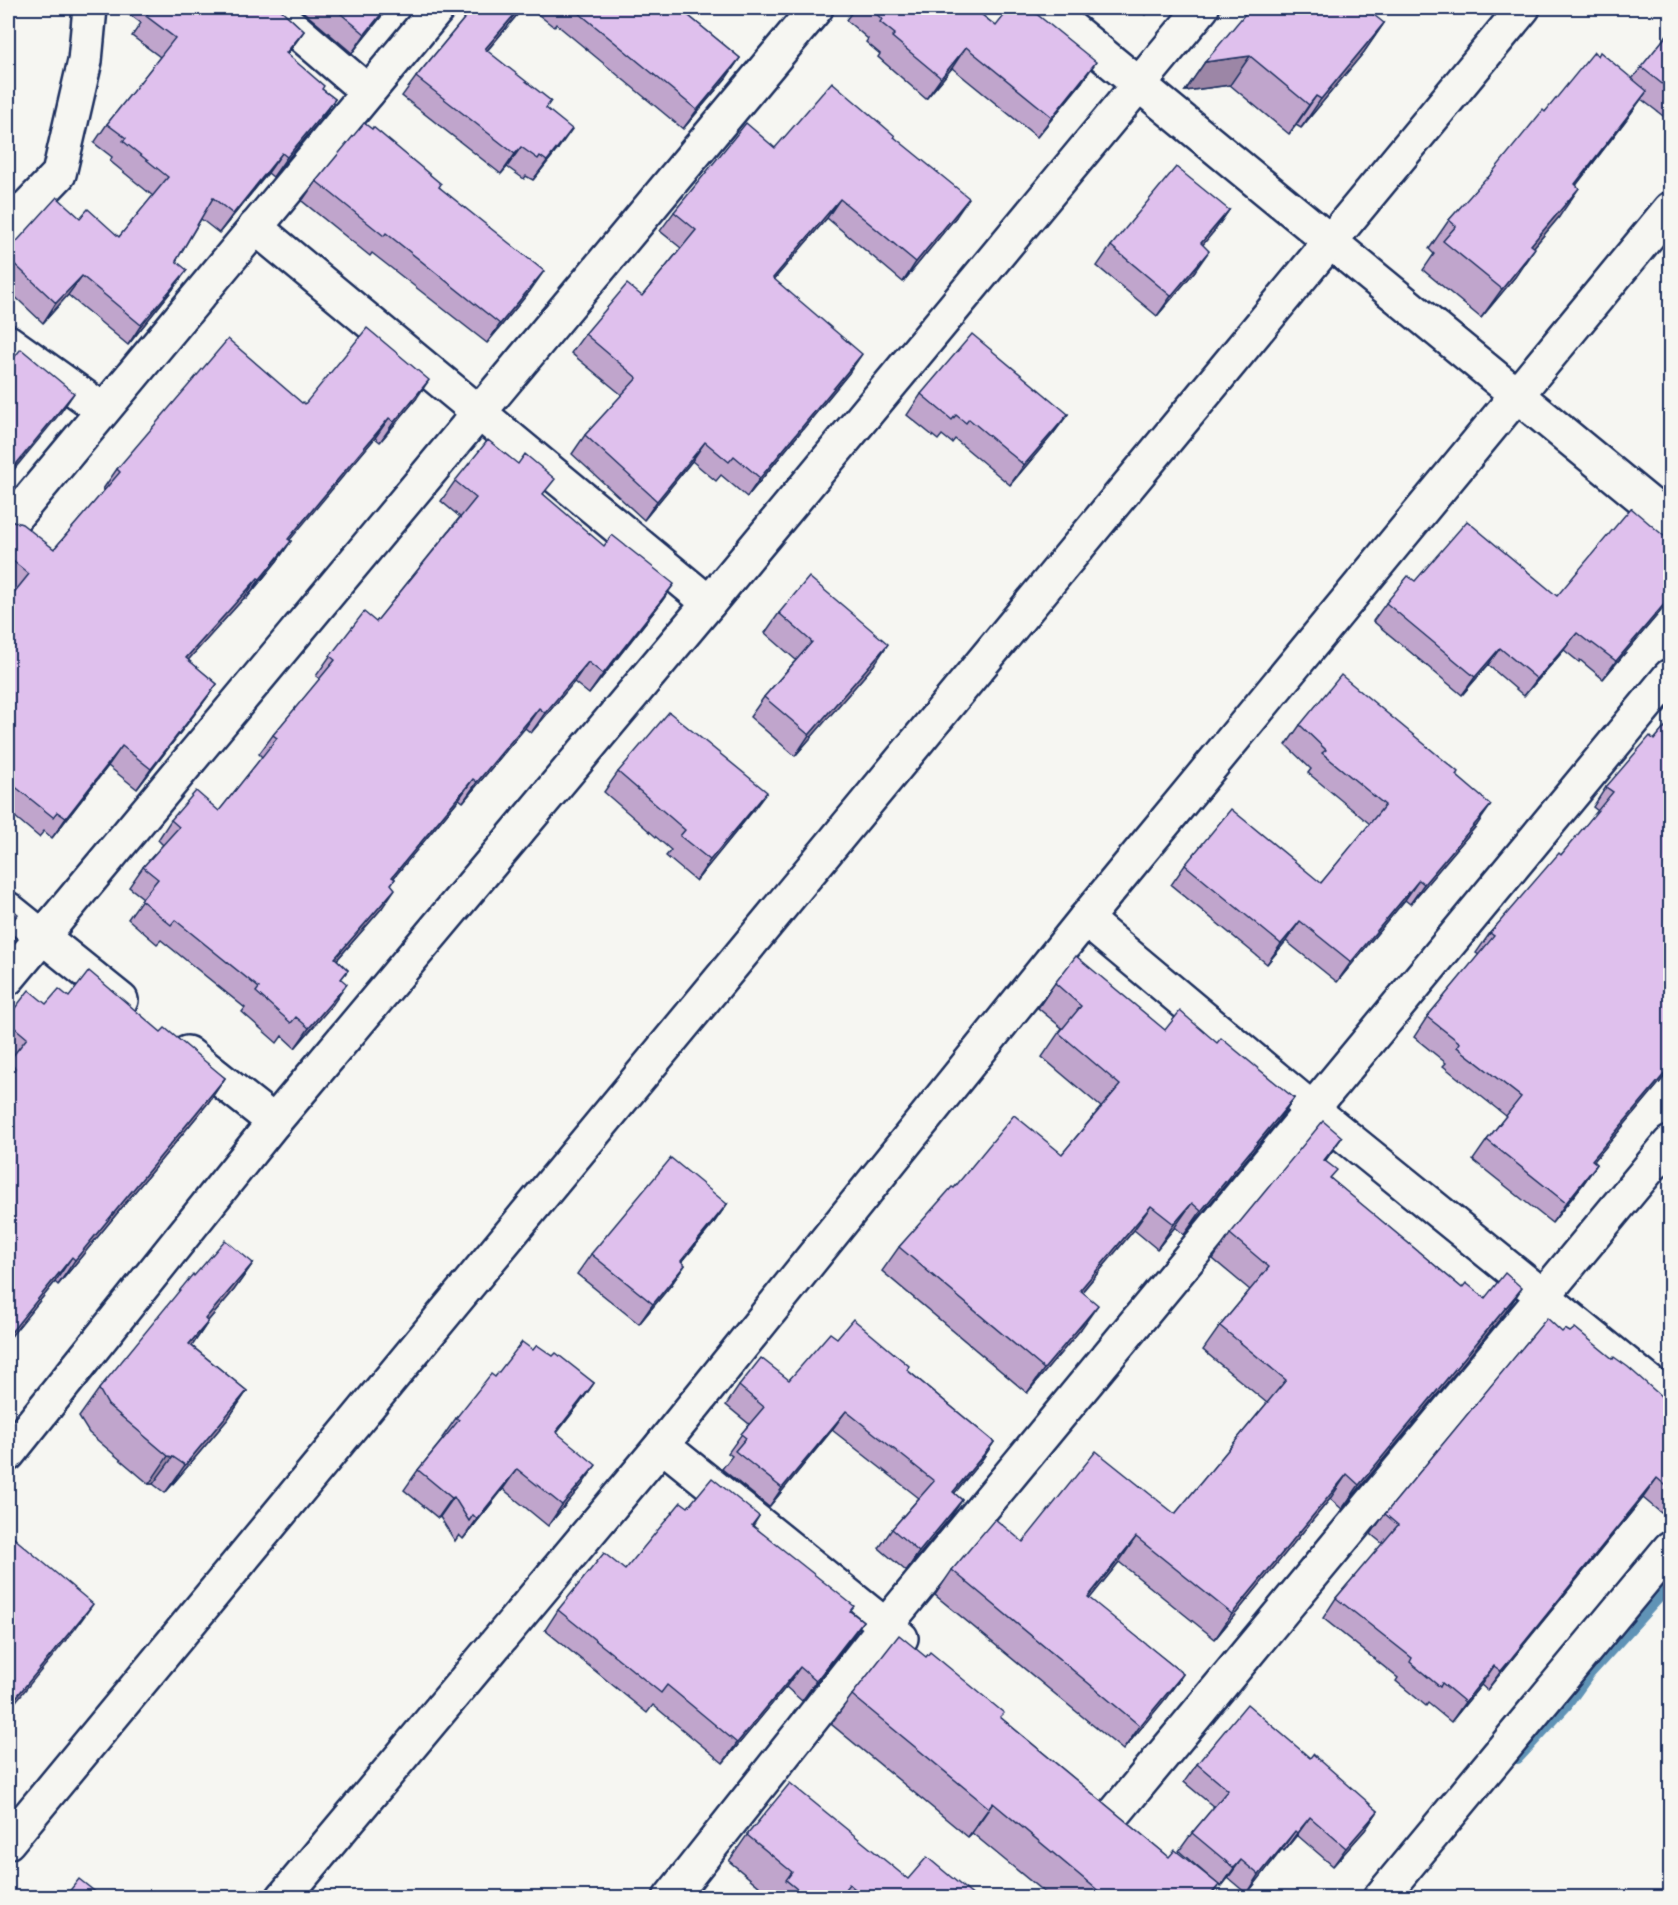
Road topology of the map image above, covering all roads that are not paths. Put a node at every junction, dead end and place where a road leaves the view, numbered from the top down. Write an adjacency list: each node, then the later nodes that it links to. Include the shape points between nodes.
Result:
1 (90, 8): 11 (street, via 86,61 59,174)
2 (270, 8): 9 (street)
3 (438, 8): 9 (street)
4 (816, 8): 17 (street)
5 (1046, 8): 8 (street)
6 (1202, 8): 8 (street)
7 (1523, 8): 13 (street)
8 (1139, 84): 13 (street); 20 (street)
9 (368, 92): 12 (street)
10 (1671, 209): 15 (street)
11 (8, 226)
12 (255, 227): 16 (street); 17 (street)
13 (1330, 240): 15 (street); 37 (street)
14 (8, 342): 16 (street)
15 (1516, 394): 18 (street); 23 (street)
16 (103, 410): 19 (street)
17 (478, 412): 20 (street); 24 (street)
18 (1671, 521)
19 (8, 525)
20 (709, 603): 27 (street)
21 (1671, 676): 26 (street)
22 (8, 909): 24 (street)
23 (1085, 919): 26 (street); 31 (street)
24 (41, 937): 25 (street); 27 (street)
25 (8, 978)
26 (1312, 1109): 29 (street); 34 (street)
27 (274, 1122): 32 (street)
28 (1671, 1143): 29 (street)
29 (1544, 1295): 30 (street); 36 (street, via 1101,1811)
30 (1671, 1399)
31 (662, 1445): 34 (street); 38 (street)
32 (8, 1454)
33 (1671, 1548): 40 (street)
34 (886, 1624): 35 (street); 39 (street)
35 (922, 1656)
36 (1136, 1841)
37 (8, 1842)
38 (283, 1898)
39 (670, 1898)
40 (1380, 1898)

